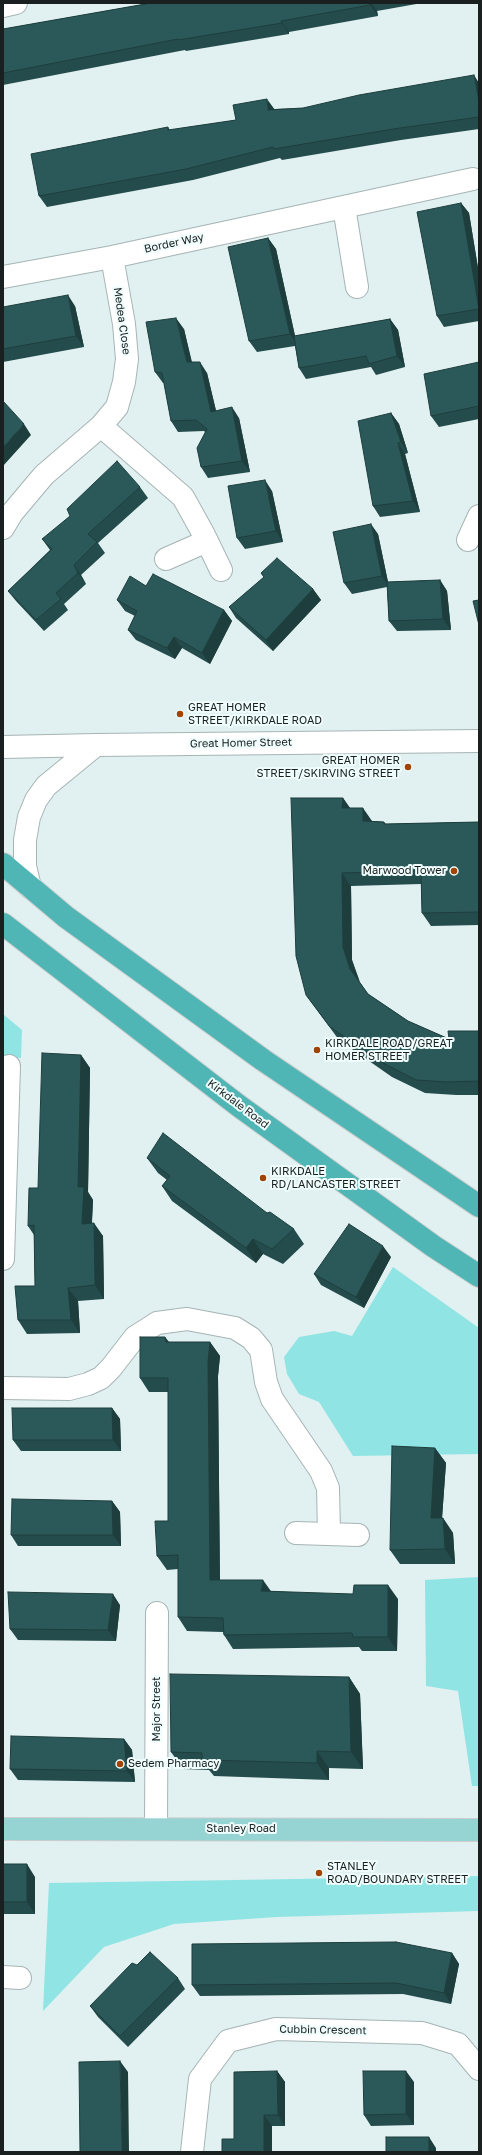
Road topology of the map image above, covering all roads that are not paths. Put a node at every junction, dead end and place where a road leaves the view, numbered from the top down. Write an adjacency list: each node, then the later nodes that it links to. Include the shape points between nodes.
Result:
1 (16, 3): 2 (street)
2 (3, 6)
3 (473, 179): 4 (street, Border Way)
4 (344, 207): 5 (street, Border Way); 7 (street)
5 (112, 257): 6 (street, Border Way); 8 (street, Medea Close, via 124,324 127,359 117,407)
6 (3, 277)
7 (357, 287)
8 (101, 426): 10 (street, Medea Close, via 44,475 12,513); 12 (street, via 182,498)
9 (479, 516): 11 (street)
10 (3, 528)
11 (468, 540)
12 (207, 541): 13 (street); 14 (street)
13 (166, 559)
14 (220, 570)
15 (479, 741): 16 (street, Great Homer Street)
16 (96, 745): 17 (street, Great Homer Street); 19 (street, via 46,786 36,800 29,817 25,840 25,866)
17 (3, 748)
18 (3, 864): 19 (highway)
19 (30, 887): 22 (highway, via 66,917 263,1060)
20 (3, 924): 24 (highway, Kirkdale Road, via 239,1106 433,1246)
21 (9, 1066): 23 (street)
22 (479, 1206)
23 (3, 1259)
24 (479, 1276)
25 (3, 1388): 27 (street, via 69,1389 88,1384 101,1378 112,1368 135,1337 157,1323 187,1319 235,1328 252,1338 261,1350 272,1400 321,1471 328,1488)
26 (296, 1533): 27 (street)
27 (329, 1534): 28 (street)
28 (358, 1535)
29 (157, 1612): 31 (street, Major Street)
30 (3, 1829): 31 (main road, Stanley Road)
31 (156, 1829): 32 (main road, Stanley Road)
32 (479, 1830)
33 (479, 2069): 34 (street, Cubbin Crescent, via 458,2044 422,2033 276,2029 228,2041 200,2079)
34 (192, 2152)

